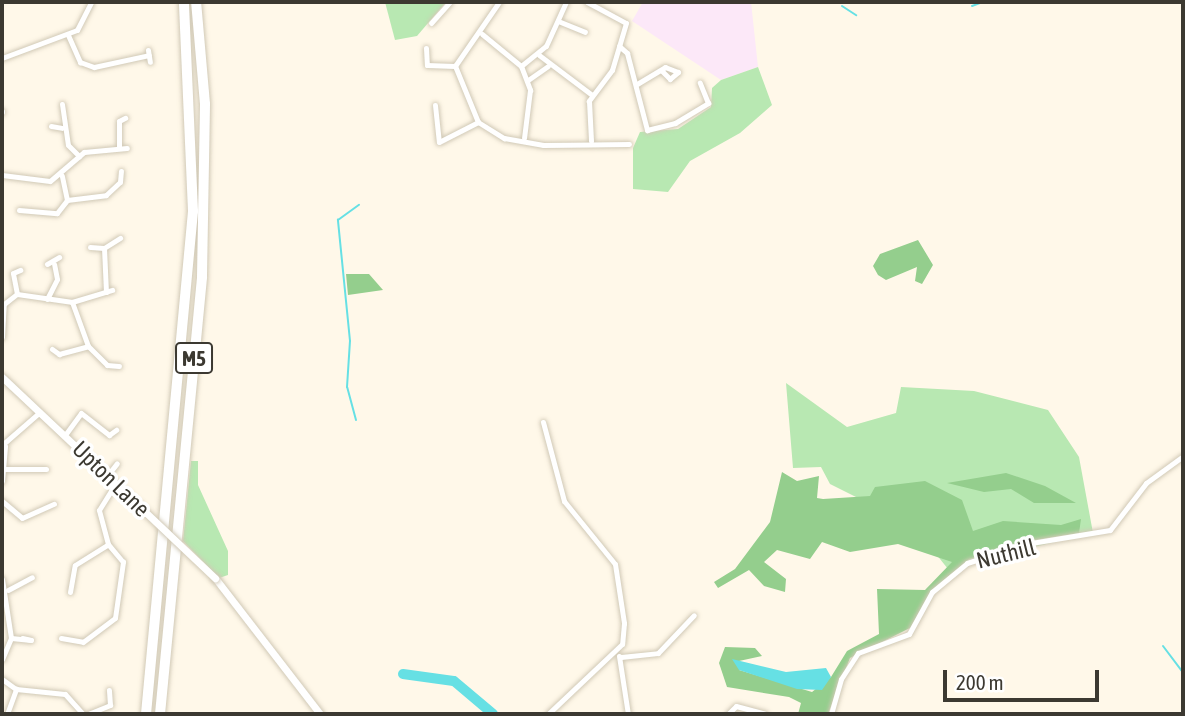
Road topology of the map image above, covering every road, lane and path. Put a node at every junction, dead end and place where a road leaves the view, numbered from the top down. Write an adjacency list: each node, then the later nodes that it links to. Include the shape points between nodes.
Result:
1 (91, 2): 13 (street, via 85,22)
2 (184, 2): 93 (highway, M5, via 192,224)
3 (195, 2): 94 (highway, M5, via 205,104 203,249)
4 (450, 2): 10 (street)
5 (499, 2): 12 (street)
6 (566, 2): 9 (street)
7 (587, 2): 8 (street)
8 (600, 4): 14 (street, via 626,23)
9 (558, 21): 11 (street); 16 (street)
10 (431, 23)
11 (585, 32)
12 (482, 34): 19 (street); 20 (street)
13 (68, 35): 17 (street, via 80,62 94,67); 18 (street)
14 (619, 46): 25 (street); 26 (street, via 612,70)
15 (426, 48): 19 (street, via 427,65)
16 (539, 55): 20 (street); 21 (street)
17 (149, 56)
18 (2, 58)
19 (455, 66): 30 (street)
20 (521, 66): 23 (street)
21 (548, 66): 23 (street); 26 (street)
22 (662, 71): 25 (street)
23 (528, 80): 33 (street)
24 (700, 83): 25 (street, via 708,103 653,130 647,130)
25 (637, 84)
26 (592, 94): 34 (street)
27 (435, 105): 30 (street, via 439,142)
28 (66, 107): 32 (street)
29 (119, 120): 36 (street)
30 (478, 121): 33 (street, via 504,138)
31 (51, 126): 32 (street)
32 (62, 128): 38 (street)
33 (524, 138): 34 (street, via 570,146)
34 (591, 141): 35 (street)
35 (629, 144)
36 (119, 146): 37 (street); 38 (street, via 93,148)
37 (127, 148)
38 (79, 156): 40 (street)
39 (2, 175): 40 (street, via 44,181)
40 (62, 176): 42 (street)
41 (121, 177): 42 (street, via 106,195)
42 (67, 200): 43 (street, via 57,213 26,215)
43 (19, 210)
44 (120, 238): 46 (street)
45 (90, 247): 46 (street)
46 (104, 248): 51 (street, via 109,291)
47 (59, 257): 50 (street, via 51,264 57,279)
48 (16, 271): 49 (street)
49 (16, 294): 50 (street); 52 (street)
50 (47, 299): 51 (street)
51 (72, 302): 54 (street)
52 (3, 303): 53 (street)
53 (2, 337)
54 (88, 346): 55 (street, via 59,354); 56 (street, via 106,368)
55 (52, 349)
56 (119, 366)
57 (2, 377): 59 (street, Upton Lane)
58 (85, 405): 60 (street)
59 (40, 412): 63 (street, Upton Lane); 64 (street)
60 (81, 413): 62 (street, via 110,438); 63 (street)
61 (543, 422): 85 (street, via 564,501 617,568 624,623)
62 (116, 430)
63 (65, 435): 69 (street, Upton Lane)
64 (3, 445): 67 (street)
65 (1183, 456): 100 (street, Nuthill, via 1146,483 1110,530 1024,544 960,568 932,592 909,634 858,653 841,680)
66 (117, 463): 69 (street)
67 (5, 469): 68 (street, via 38,464); 70 (street)
68 (46, 469)
69 (107, 476): 71 (street, Upton Lane)
70 (2, 481)
71 (116, 484): 75 (street, via 99,510); 95 (street, Upton Lane, bridge, via 217,580)
72 (2, 501): 74 (street)
73 (54, 504): 74 (street, via 53,512 22,518)
74 (3, 509)
75 (108, 544): 79 (street, via 73,563); 84 (street, via 123,562 115,618 99,634 73,643)
76 (2, 579): 78 (street)
77 (31, 579): 78 (street)
78 (8, 590): 80 (street)
79 (75, 592)
80 (4, 614): 82 (street)
81 (694, 615): 86 (street, via 657,653)
82 (11, 638): 83 (street); 87 (street)
83 (22, 638)
84 (61, 638)
85 (614, 651): 86 (street); 96 (street, via 571,685)
86 (621, 657): 97 (street)
87 (2, 659)
88 (2, 679): 89 (street)
89 (16, 689): 91 (street); 92 (street, via 65,694)
90 (109, 690): 92 (street, via 110,705)
91 (7, 714)
92 (85, 714)
93 (146, 714)
94 (160, 714)
95 (320, 714)
96 (548, 714)
97 (628, 714)
98 (728, 714): 99 (street, via 736,706)
99 (765, 714)
100 (831, 714)

